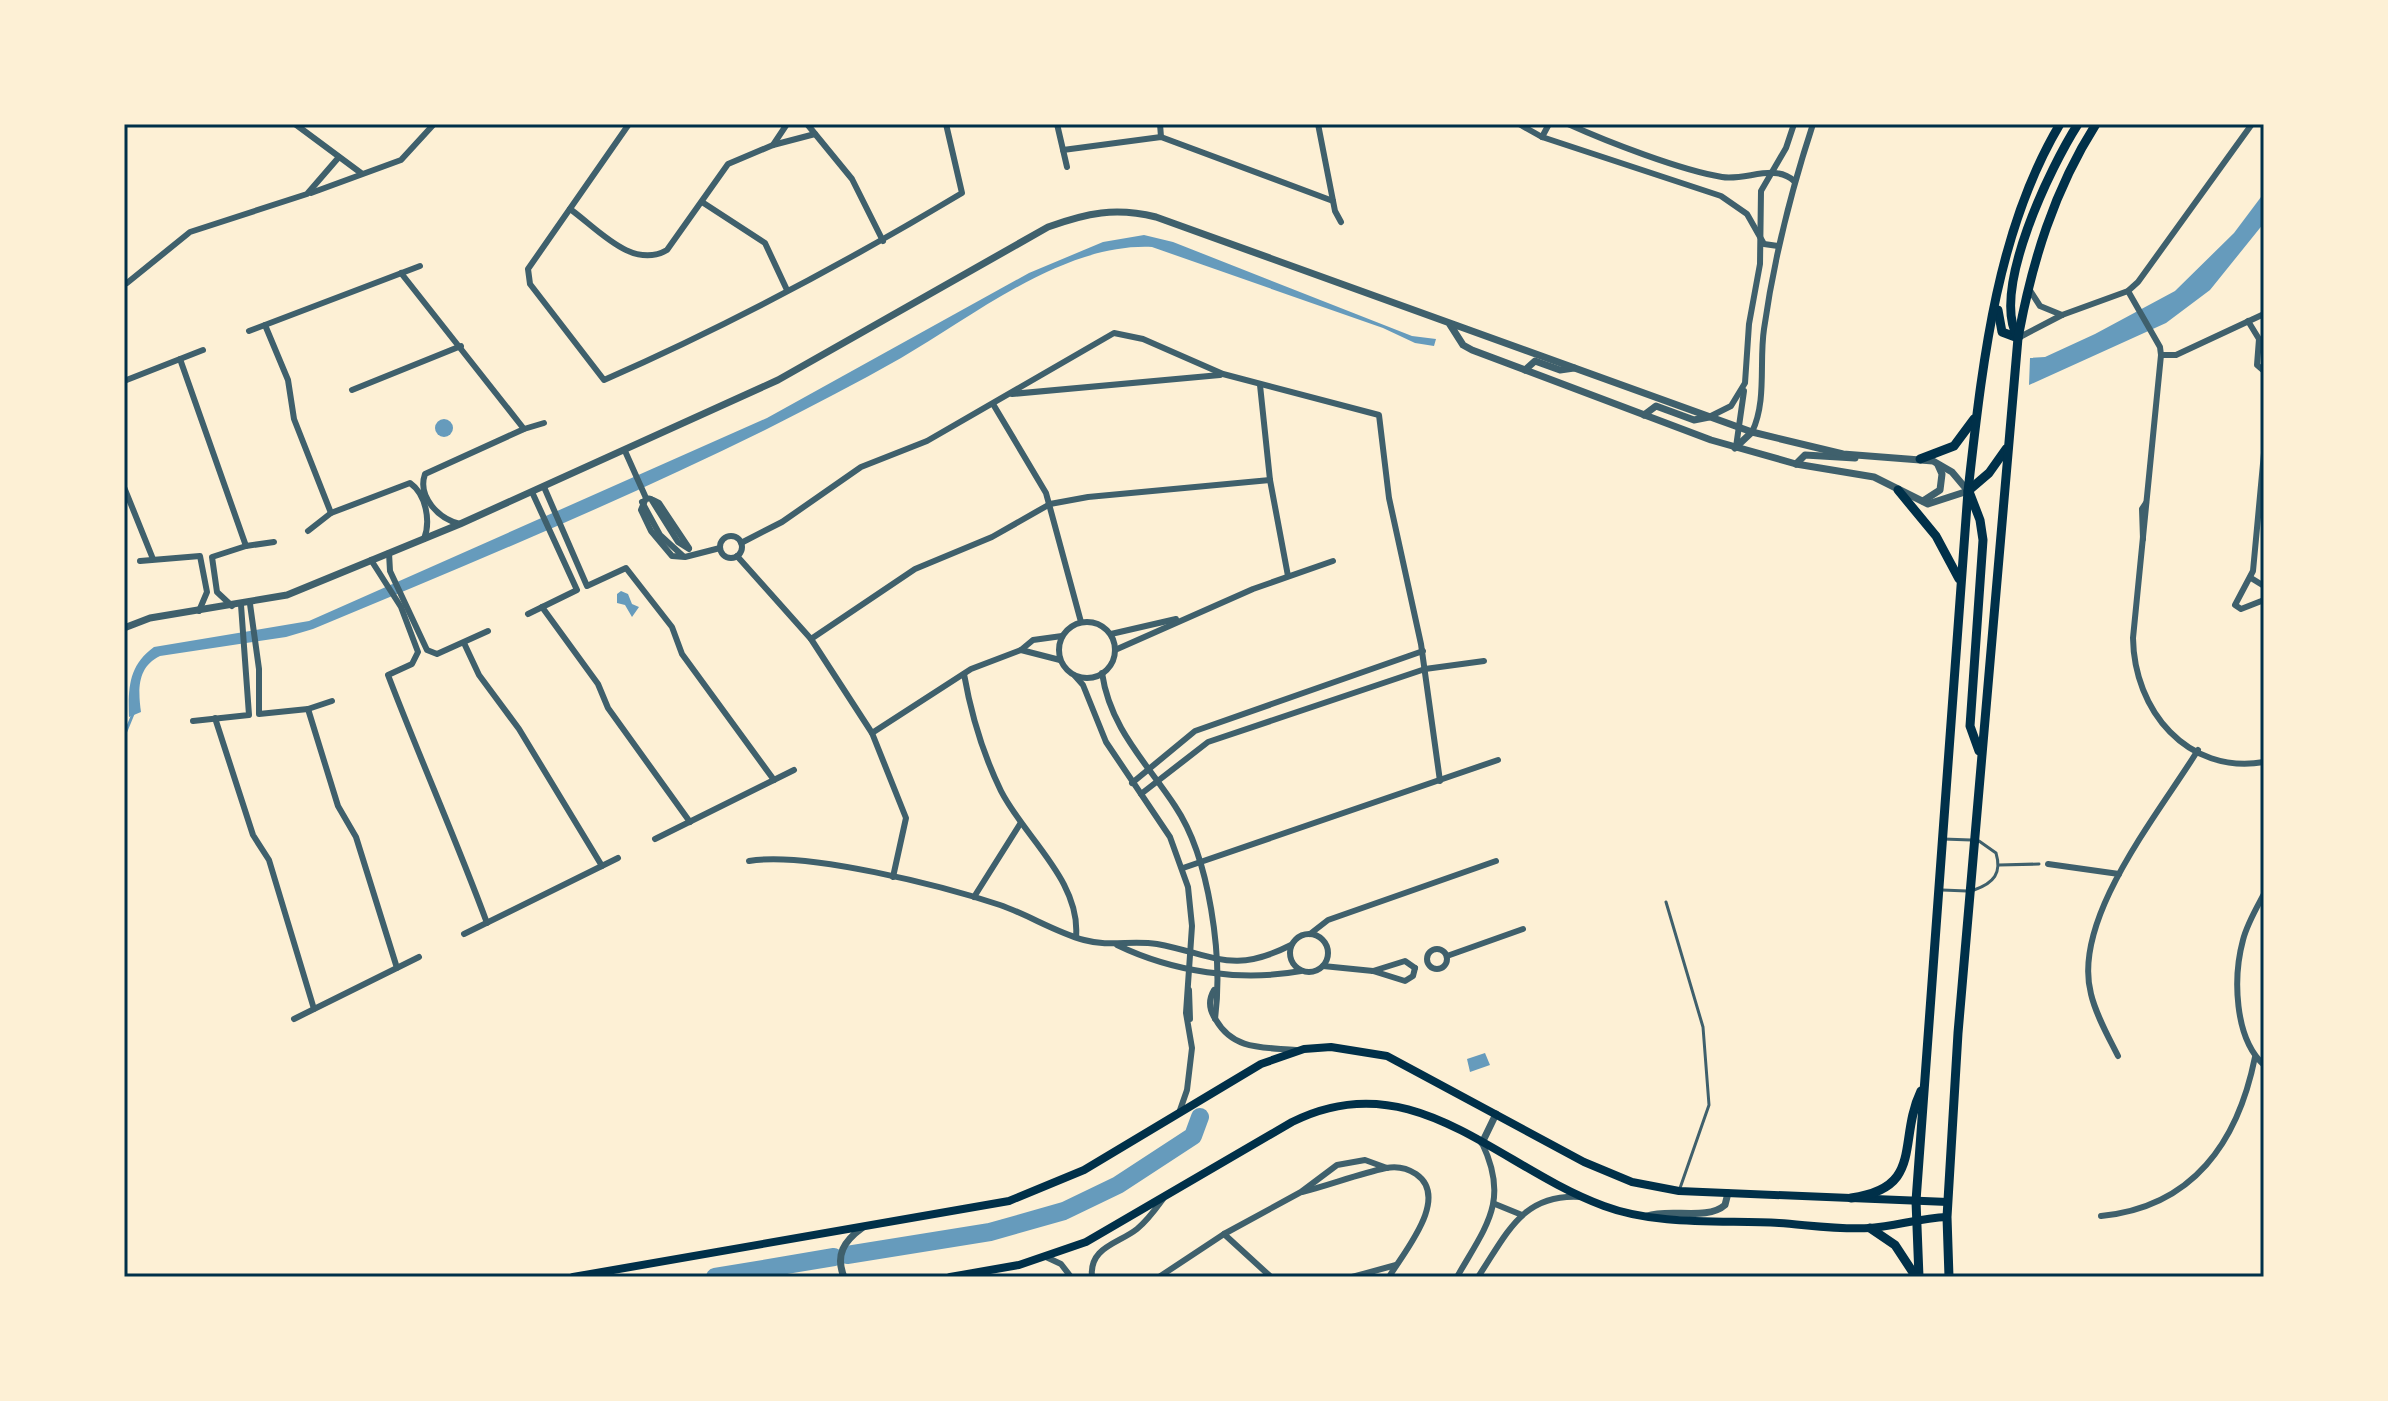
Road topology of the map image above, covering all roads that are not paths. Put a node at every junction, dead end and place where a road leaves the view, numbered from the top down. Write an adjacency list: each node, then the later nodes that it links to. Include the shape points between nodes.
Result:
1 (295, 124): 24 (street)
2 (434, 124): 26 (street, via 401,160)
3 (629, 124): 32 (street)
4 (787, 124): 22 (street)
5 (807, 124): 19 (street)
6 (946, 124): 35 (street, via 962,193)
7 (1057, 124): 23 (street)
8 (1160, 124): 20 (street)
9 (1318, 124): 30 (street)
10 (1519, 124): 21 (street)
11 (1549, 124): 21 (street)
12 (1568, 124): 27 (street, via 1711,175)
13 (1794, 124): 27 (street)
14 (1813, 124): 28 (street)
15 (2078, 124): 50 (main road, via 2048,179 2021,254 2011,313)
16 (2096, 124): 40 (main road, via 2058,194)
17 (2252, 124): 42 (street)
18 (2057, 126): 43 (main road, via 2021,215)
19 (815, 134): 22 (street); 35 (street, via 852,179)
20 (1161, 137): 23 (street); 30 (street)
21 (1542, 137): 34 (street, via 1721,196 1747,214)
22 (773, 145): 31 (street, via 728,164)
23 (1063, 150): 25 (street)
24 (339, 157): 26 (street); 29 (street)
25 (1067, 167)
26 (361, 173): 29 (street)
27 (1771, 173): 28 (street, via 1784,173); 34 (street, via 1761,191)
28 (1794, 181): 36 (street)
29 (307, 194): 39 (street, via 190,232)
30 (1333, 201): 33 (street)
31 (702, 202): 32 (street, via 667,250 654,257 639,257); 41 (street, via 765,243)
32 (570, 209): 41 (street, via 528,269 530,284 604,380)
33 (1341, 222)
34 (1759, 238): 36 (street); 60 (street)
35 (883, 241): 41 (street)
36 (1778, 246): 71 (street, via 1764,330 1759,418)
37 (420, 266): 38 (street)
38 (401, 273): 48 (street); 51 (street)
39 (127, 283)
40 (2029, 287): 45 (street, via 2040,306); 50 (main road)
41 (787, 290)
42 (2128, 291): 45 (street); 53 (street)
43 (1997, 296): 50 (main road, via 2000,327 2007,336); 65 (main road)
44 (2264, 314): 46 (street)
45 (2062, 315): 50 (street)
46 (2248, 321): 53 (street, via 2176,355); 57 (street, via 2259,339 2257,365)
47 (1449, 323): 55 (street); 56 (street, via 1463,345); 74 (street, via 1156,217 1129,210 1094,211 1048,227 778,380)
48 (265, 325): 49 (street); 89 (street)
49 (249, 331)
50 (2018, 338): 72 (main road)
51 (461, 346): 62 (street); 70 (street)
52 (203, 350): 54 (street)
53 (2161, 355): 141 (street, via 2133,638 2137,679 2156,718)
54 (180, 359): 59 (street); 95 (street)
55 (1576, 368): 56 (street, via 1560,370 1535,361); 67 (street)
56 (1525, 370): 66 (street)
57 (2264, 371)
58 (1223, 374): 61 (street); 63 (street); 63 (street, via 1143,339 1114,333)
59 (124, 381)
60 (1745, 383): 67 (street, via 1731,406); 69 (street)
61 (1260, 385): 80 (street); 127 (street, via 1379,415 1389,498)
62 (352, 390)
63 (1008, 394): 64 (street)
64 (993, 404): 88 (street); 94 (street, via 927,441 861,467 782,522)
65 (1977, 413): 77 (main road, via 1954,446); 84 (main road)
66 (1644, 415): 67 (street, via 1656,406 1694,420); 73 (street)
67 (1709, 417): 69 (street)
68 (544, 423): 70 (street)
69 (1739, 427): 71 (street); 73 (street)
70 (524, 429): 90 (street, via 425,474 432,507)
71 (1752, 432): 73 (street); 76 (street)
72 (2008, 445): 84 (main road, via 1989,473); 142 (main road)
73 (1735, 448): 79 (street)
74 (625, 451): 82 (street); 86 (street)
75 (2264, 453): 106 (street)
76 (1861, 457): 77 (street); 79 (street, via 1805,455)
77 (1920, 459): 78 (street)
78 (1933, 461): 84 (street, via 1952,472); 87 (street, via 1942,485 1934,497)
79 (1796, 464): 83 (street, via 1874,477)
80 (1270, 480): 88 (street); 105 (street)
81 (124, 487): 100 (street)
82 (544, 487): 85 (street); 147 (street, via 587,586 626,568)
83 (1898, 490): 87 (street); 108 (main road, via 1945,548)
84 (1968, 491): 87 (street, via 1938,503); 108 (main road); 142 (main road, via 1983,540 1970,726)
85 (532, 492): 90 (street); 113 (street, via 577,590)
86 (646, 499): 98 (street, via 659,503 689,549); 98 (street, via 641,510 672,556)
87 (1921, 501)
88 (1050, 504): 118 (street); 123 (street, via 992,537 915,569)
89 (331, 513): 91 (street); 92 (street, via 410,483 418,489 427,515)
90 (460, 524): 92 (street)
91 (308, 531)
92 (424, 539): 97 (street)
93 (274, 542): 95 (street)
94 (741, 543): 96 (street, via 729,536); 99 (street)
95 (246, 546): 112 (street, via 215,554 211,561 217,592)
96 (720, 548): 98 (street); 99 (street, via 727,557)
97 (389, 553): 101 (street); 104 (street)
98 (703, 553)
99 (737, 556): 123 (street)
100 (153, 559): 102 (street); 114 (street, via 202,558 207,592)
101 (371, 560): 104 (street); 110 (street, via 297,592)
102 (140, 561)
103 (1333, 561): 105 (street)
104 (386, 573): 111 (street)
105 (1288, 576): 117 (street)
106 (2251, 578): 107 (street); 109 (street, via 2235,605 2241,609)
107 (2264, 586)
108 (1961, 589): 155 (main road)
109 (2264, 600)
110 (246, 604): 112 (street); 116 (street)
111 (404, 605): 124 (street, via 427,650 437,654); 173 (street, via 418,652 412,664 388,675)
112 (232, 606): 114 (street)
113 (542, 607): 115 (street); 152 (street)
114 (199, 611): 119 (street, via 150,618)
115 (528, 614)
116 (247, 617): 136 (street, via 259,714); 138 (street, via 249,715)
117 (1187, 617): 121 (street); 126 (street)
118 (1081, 622): 121 (street, via 1098,623); 122 (street)
119 (124, 628)
120 (488, 631): 124 (street)
121 (1111, 634): 126 (street)
122 (1062, 636): 125 (street, via 1033,640); 128 (street)
123 (811, 639): 140 (street)
124 (464, 643): 164 (street, via 479,675 519,729)
125 (1021, 650): 128 (street); 132 (street)
126 (1115, 650): 131 (street)
127 (1423, 651): 130 (street); 134 (street)
128 (1060, 660): 133 (street)
129 (1484, 661): 130 (street)
130 (1425, 669): 137 (street); 148 (street)
131 (1102, 673): 133 (street); 146 (street, via 1119,727)
132 (964, 674): 140 (street); 153 (street, via 982,746)
133 (1075, 676): 150 (street)
134 (1290, 698): 137 (street); 146 (street, via 1195,731)
135 (332, 701): 136 (street)
136 (308, 709): 186 (street)
137 (1295, 713): 149 (street, via 1208,742)
138 (215, 718): 139 (street); 192 (street, via 253,835 269,860)
139 (193, 721)
140 (872, 733): 167 (street, via 906,818)
141 (2198, 750): 144 (street, via 2236,763); 166 (street)
142 (1981, 754): 156 (main road)
143 (1498, 760): 148 (street)
144 (2264, 762)
145 (794, 770): 147 (street)
146 (1147, 771): 149 (street); 150 (street)
147 (774, 780): 152 (street)
148 (1440, 781): 160 (street)
149 (1156, 782): 151 (street); 160 (street, via 1184,821)
150 (1132, 783): 151 (street)
151 (1141, 794): 165 (street, via 1163,823)
152 (690, 822): 154 (street)
153 (1020, 824): 171 (street); 177 (street, via 1069,894)
154 (655, 839)
155 (1943, 839): 156 (lane); 168 (main road)
156 (1974, 840): 163 (lane, via 1996,853); 169 (main road)
157 (618, 858): 164 (street)
158 (749, 861): 167 (street, via 767,858)
159 (1496, 861): 176 (street, via 1328,920)
160 (1202, 863): 165 (street); 183 (street)
161 (2039, 864): 163 (lane)
162 (2048, 864): 166 (street)
163 (1999, 865): 169 (lane, via 1995,878)
164 (602, 866): 173 (street)
165 (1183, 868): 180 (street)
166 (2119, 874): 195 (street, via 2092,932 2088,965 2090,992)
167 (893, 877): 171 (street)
168 (1939, 889): 169 (lane); 198 (main road)
169 (1969, 891): 210 (main road)
170 (2264, 894): 196 (street, via 2243,938 2240,958 2242,1020)
171 (974, 897): 177 (street)
172 (1666, 902): 203 (lane, via 1703,1027 1709,1105)
173 (487, 923): 175 (street)
174 (1523, 929): 181 (street)
175 (464, 934)
176 (1310, 934): 179 (street); 185 (street, via 1327,945)
177 (1076, 937): 178 (street)
178 (1117, 945): 180 (street, via 1142,942); 187 (street, via 1138,956)
179 (1291, 945): 183 (street, via 1241,962); 189 (street, via 1291,960)
180 (1191, 954): 183 (street); 187 (street)
181 (1447, 956): 184 (street, via 1441,969); 184 (street, via 1434,950)
182 (419, 957): 186 (street)
183 (1214, 960): 191 (street)
184 (1428, 963): 188 (street)
185 (1323, 966): 189 (street); 190 (street)
186 (397, 968): 192 (street)
187 (1190, 968): 191 (street); 199 (street, via 1190,1077)
188 (1415, 968): 190 (street, via 1405,961); 190 (street, via 1405,981)
189 (1301, 971): 191 (street)
190 (1373, 971)
191 (1214, 974): 194 (street, via 1215,1019 1225,1034 1240,1044)
192 (314, 1009): 193 (street)
193 (294, 1019)
194 (1298, 1050): 199 (main road, via 1261,1064); 200 (main road, via 1331,1047 1387,1056)
195 (2118, 1056)
196 (2255, 1057): 197 (street); 214 (street, via 2237,1118 2199,1175 2145,1207)
197 (2264, 1065)
198 (1924, 1084): 207 (main road, via 1910,1121 1901,1173 1882,1191); 209 (main road)
199 (1179, 1113): 217 (main road, via 1041,1191)
200 (1496, 1114): 201 (street); 203 (main road, via 1608,1173)
201 (1482, 1143): 206 (main road); 208 (main road, via 1410,1108 1375,1102 1334,1106 1292,1122); 211 (street, via 1495,1174)
202 (1387, 1168): 204 (street); 204 (street, via 1365,1160 1337,1165); 221 (street, via 1416,1174 1428,1189 1422,1223)
203 (1679, 1191): 205 (main road)
204 (1301, 1192): 219 (street)
205 (1728, 1193): 207 (main road); 213 (street, via 1725,1205 1715,1212)
206 (1583, 1197): 212 (street, via 1550,1198); 213 (main road)
207 (1851, 1198): 209 (main road)
208 (1163, 1199): 220 (main road, via 1094,1239); 230 (street, via 1135,1231 1100,1250)
209 (1916, 1201): 210 (main road); 216 (main road)
210 (1948, 1202): 215 (main road)
211 (1495, 1204): 212 (street); 235 (street)
212 (1522, 1215): 236 (street)
213 (1647, 1216): 218 (main road)
214 (2101, 1216)
215 (1947, 1217): 216 (main road); 238 (main road)
216 (1916, 1218): 218 (main road); 237 (main road)
217 (862, 1228): 224 (main road); 225 (street, via 841,1250)
218 (1870, 1228): 237 (main road, via 1902,1252)
219 (1224, 1234): 231 (street); 232 (street)
220 (1046, 1257): 222 (main road); 229 (street)
221 (1396, 1265): 233 (street); 234 (street)
222 (1013, 1266): 223 (main road); 228 (street)
223 (970, 1274): 226 (main road); 227 (street)
224 (573, 1277)
225 (844, 1277)
226 (950, 1277)
227 (982, 1277)
228 (999, 1277)
229 (1071, 1277)
230 (1092, 1277)
231 (1159, 1277)
232 (1271, 1277)
233 (1352, 1277)
234 (1389, 1277)
235 (1457, 1277)
236 (1478, 1277)
237 (1918, 1277)
238 (1949, 1277)

